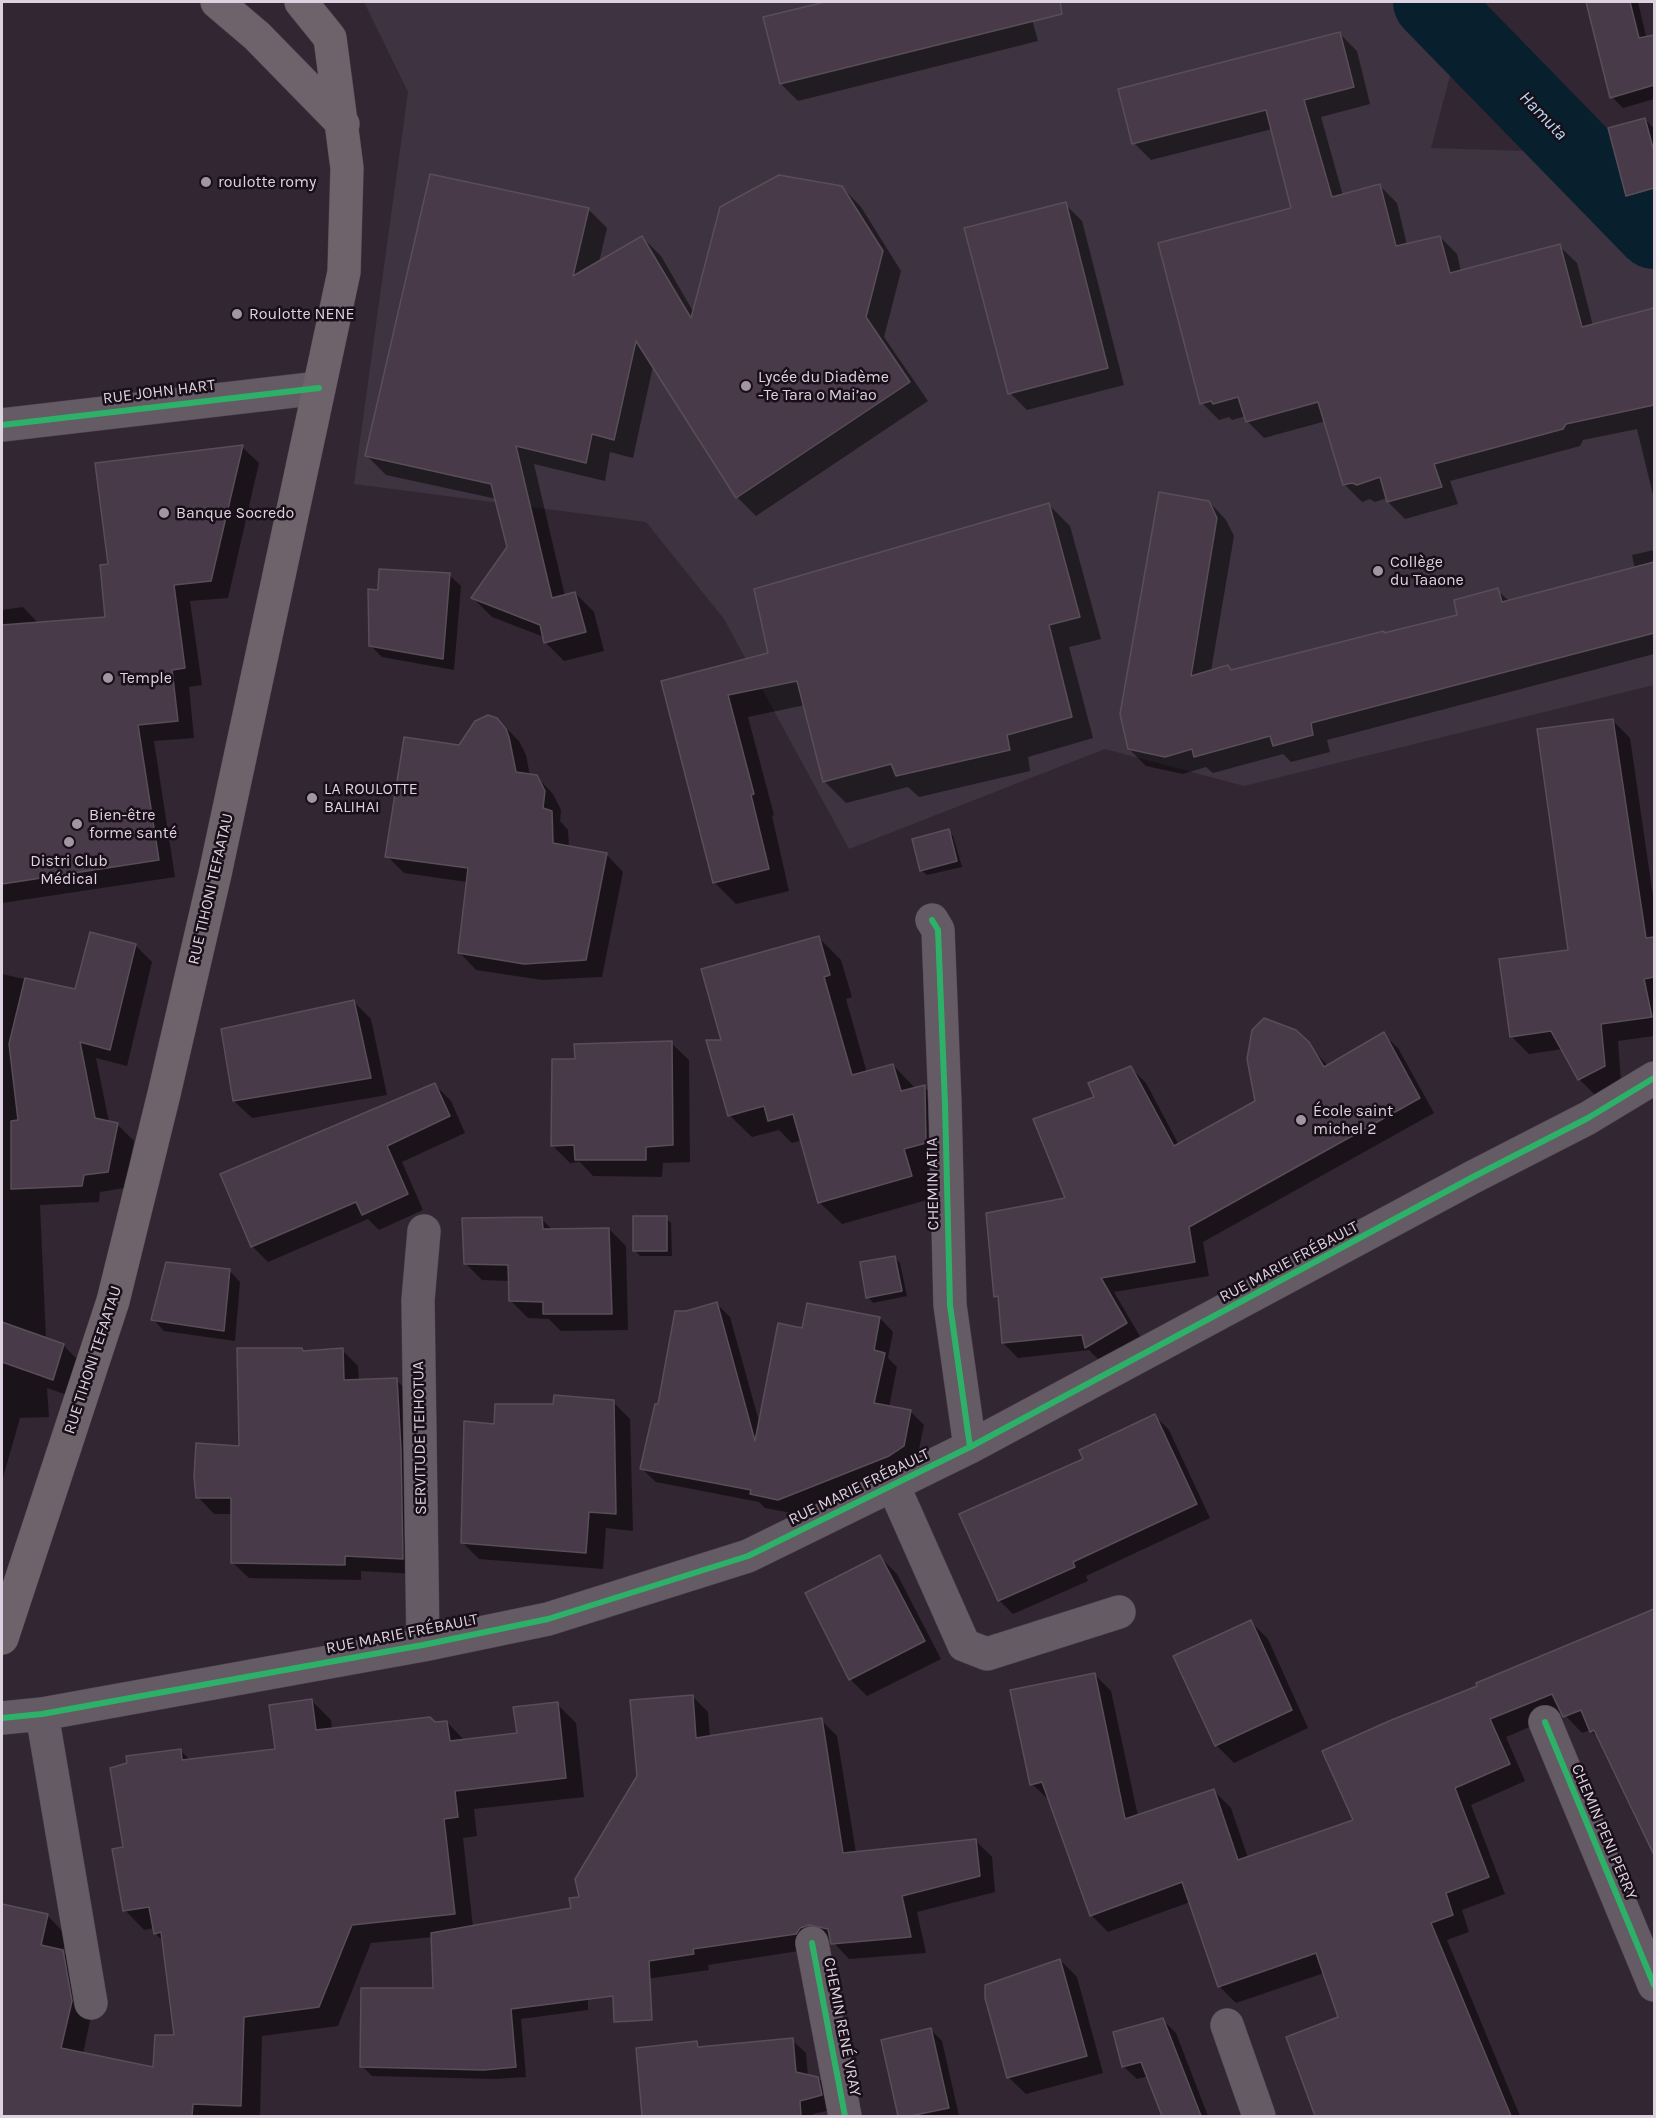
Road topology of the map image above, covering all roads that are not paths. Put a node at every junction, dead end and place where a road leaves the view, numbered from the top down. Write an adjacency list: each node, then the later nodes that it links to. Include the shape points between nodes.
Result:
1 (217, 2): 3 (main road, via 257,36)
2 (301, 2): 3 (main road, RUE TIHONI TEFAATAU, via 330,38)
3 (343, 124): 4 (main road, RUE TIHONI TEFAATAU, via 347,168 344,272)
4 (319, 388): 5 (street, RUE JOHN HART); 12 (main road, RUE TIHONI TEFAATAU, via 215,874 113,1301)
5 (2, 425)
6 (932, 920): 9 (street, CHEMIN ATIA, via 938,930 950,1305)
7 (1654, 1078): 9 (street, RUE MARIE FRÉBAULT, via 1588,1118)
8 (424, 1230): 13 (street, SERVITUDE TEIHOTUA, via 418,1300)
9 (970, 1447): 10 (street, RUE MARIE FRÉBAULT)
10 (893, 1485): 11 (street, via 964,1645 987,1654); 13 (street, RUE MARIE FRÉBAULT, via 748,1556 548,1619)
11 (1119, 1612)
12 (2, 1638)
13 (423, 1645): 14 (street, RUE MARIE FRÉBAULT)
14 (42, 1714): 15 (street, RUE MARIE FRÉBAULT); 19 (street)
15 (2, 1718)
16 (1545, 1722): 18 (street, CHEMIN PENI PERRY)
17 (812, 1943): 21 (street, CHEMIN RENÉ VRAY)
18 (1654, 1985)
19 (91, 2003)
20 (1227, 2025): 22 (street)
21 (845, 2116)
22 (1259, 2116)

